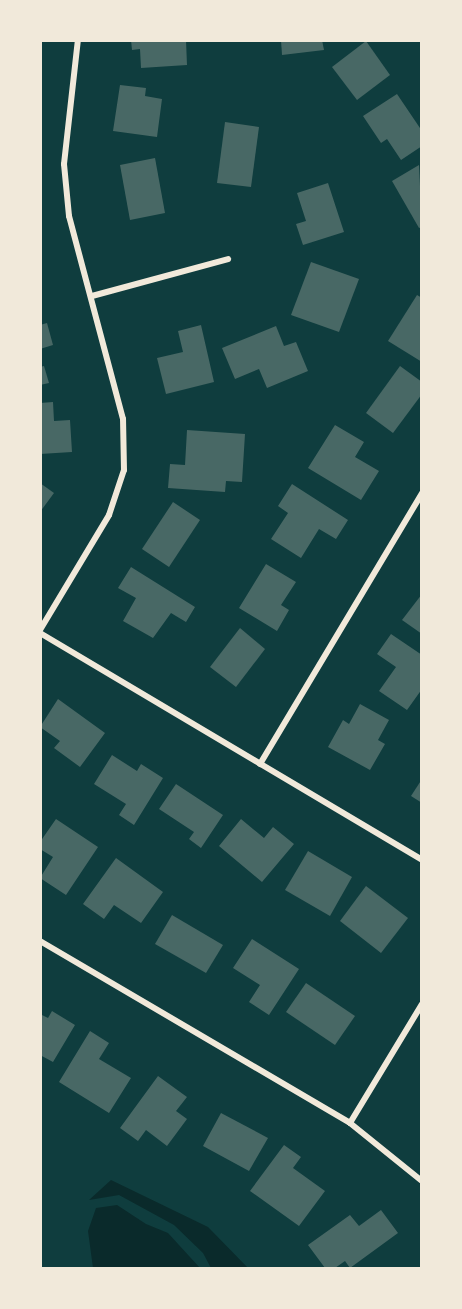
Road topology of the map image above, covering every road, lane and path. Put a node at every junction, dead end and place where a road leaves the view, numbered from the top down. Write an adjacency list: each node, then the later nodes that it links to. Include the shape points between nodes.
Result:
1 (78, 40): 3 (street, via 64,164 69,216)
2 (228, 259): 3 (street)
3 (92, 296): 5 (street, via 123,419 123,470 109,515)
4 (422, 493): 6 (street)
5 (40, 631): 6 (street)
6 (261, 764): 7 (street)
7 (422, 860)
8 (40, 941): 10 (street)
9 (422, 1004): 10 (street)
10 (350, 1123): 11 (street)
11 (422, 1181)

